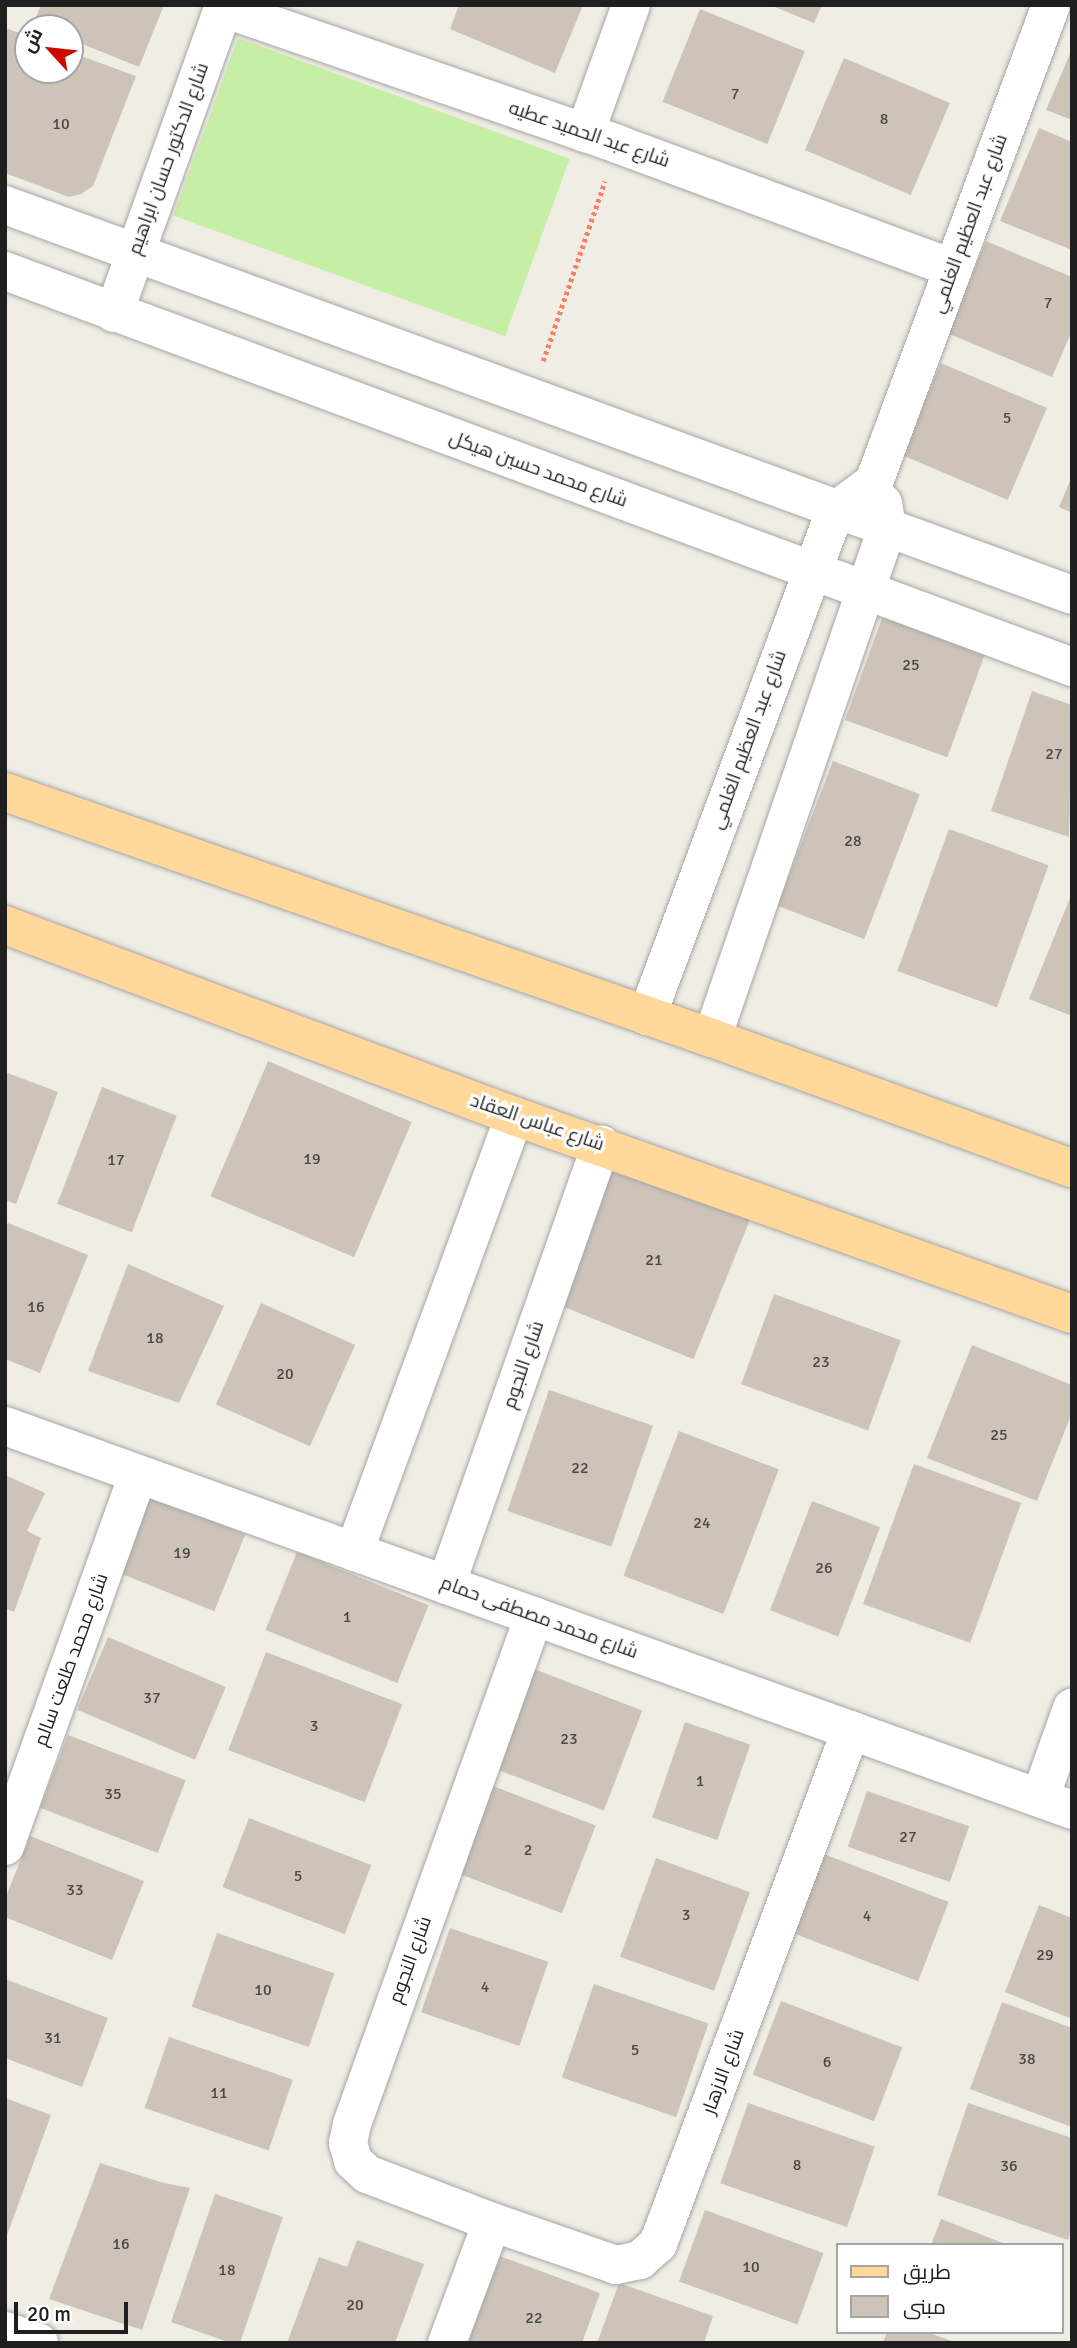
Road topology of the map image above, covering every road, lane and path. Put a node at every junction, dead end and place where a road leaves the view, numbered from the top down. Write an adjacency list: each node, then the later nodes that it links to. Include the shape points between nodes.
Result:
1 (631, 5): 4 (street)
2 (1051, 5): 7 (street, شارع عبد العظيم الغلمي)
3 (223, 7): 4 (street, شارع عبد الحميد عطيه); 6 (street, شارع الدكتور حسان ابراهيم)
4 (601, 138): 7 (street, شارع عبد الحميد عطيه); 10 (path)
5 (5, 205): 6 (street)
6 (136, 253): 9 (street, شارع الدكتور حسان ابراهيم); 10 (street)
7 (953, 268): 11 (street, شارع عبد العظيم الغلمي)
8 (5, 271): 9 (street, شارع محمد حسين هيكل)
9 (114, 313): 14 (street, شارع محمد حسين هيكل)
10 (531, 395): 12 (street)
11 (874, 482): 12 (street); 13 (street)
12 (835, 511): 13 (street); 14 (street, شارع عبد العظيم الغلمي)
13 (887, 527): 15 (street); 16 (street)
14 (812, 571): 15 (street, شارع محمد حسين هيكل); 20 (street, شارع عبد العظيم الغلمي)
15 (863, 591): 17 (street, شارع محمد حسين هيكل); 21 (street)
16 (1072, 595)
17 (1072, 667)
18 (5, 792): 20 (main road)
19 (5, 925): 22 (main road, شارع عباس العقاد)
20 (647, 1016): 21 (main road)
21 (712, 1038): 24 (main road)
22 (514, 1116): 23 (main road, شارع عباس العقاد); 28 (street)
23 (601, 1145): 25 (main road, شارع عباس العقاد); 29 (street, شارع النجوم)
24 (1072, 1168)
25 (1072, 1314)
26 (5, 1426): 27 (street, شارع محمد مصطفى حمام)
27 (138, 1474): 28 (street, شارع محمد مصطفى حمام); 34 (street, شارع محمد طلعت سالم)
28 (354, 1552): 29 (street, شارع محمد مصطفى حمام)
29 (446, 1585): 30 (street, شارع محمد مصطفى حمام)
30 (534, 1616): 32 (street, شارع محمد مصطفى حمام); 35 (street, شارع النجوم, via 348,2143 354,2161 367,2174)
31 (1072, 1708): 33 (street)
32 (851, 1730): 33 (street, شارع محمد مصطفى حمام); 35 (street, شارع الازهار, via 658,2244 640,2260 616,2265)
33 (1056, 1804)
34 (5, 1846)
35 (492, 2222): 38 (street)
36 (5, 2331): 37 (street)
37 (39, 2343)
38 (447, 2343)

